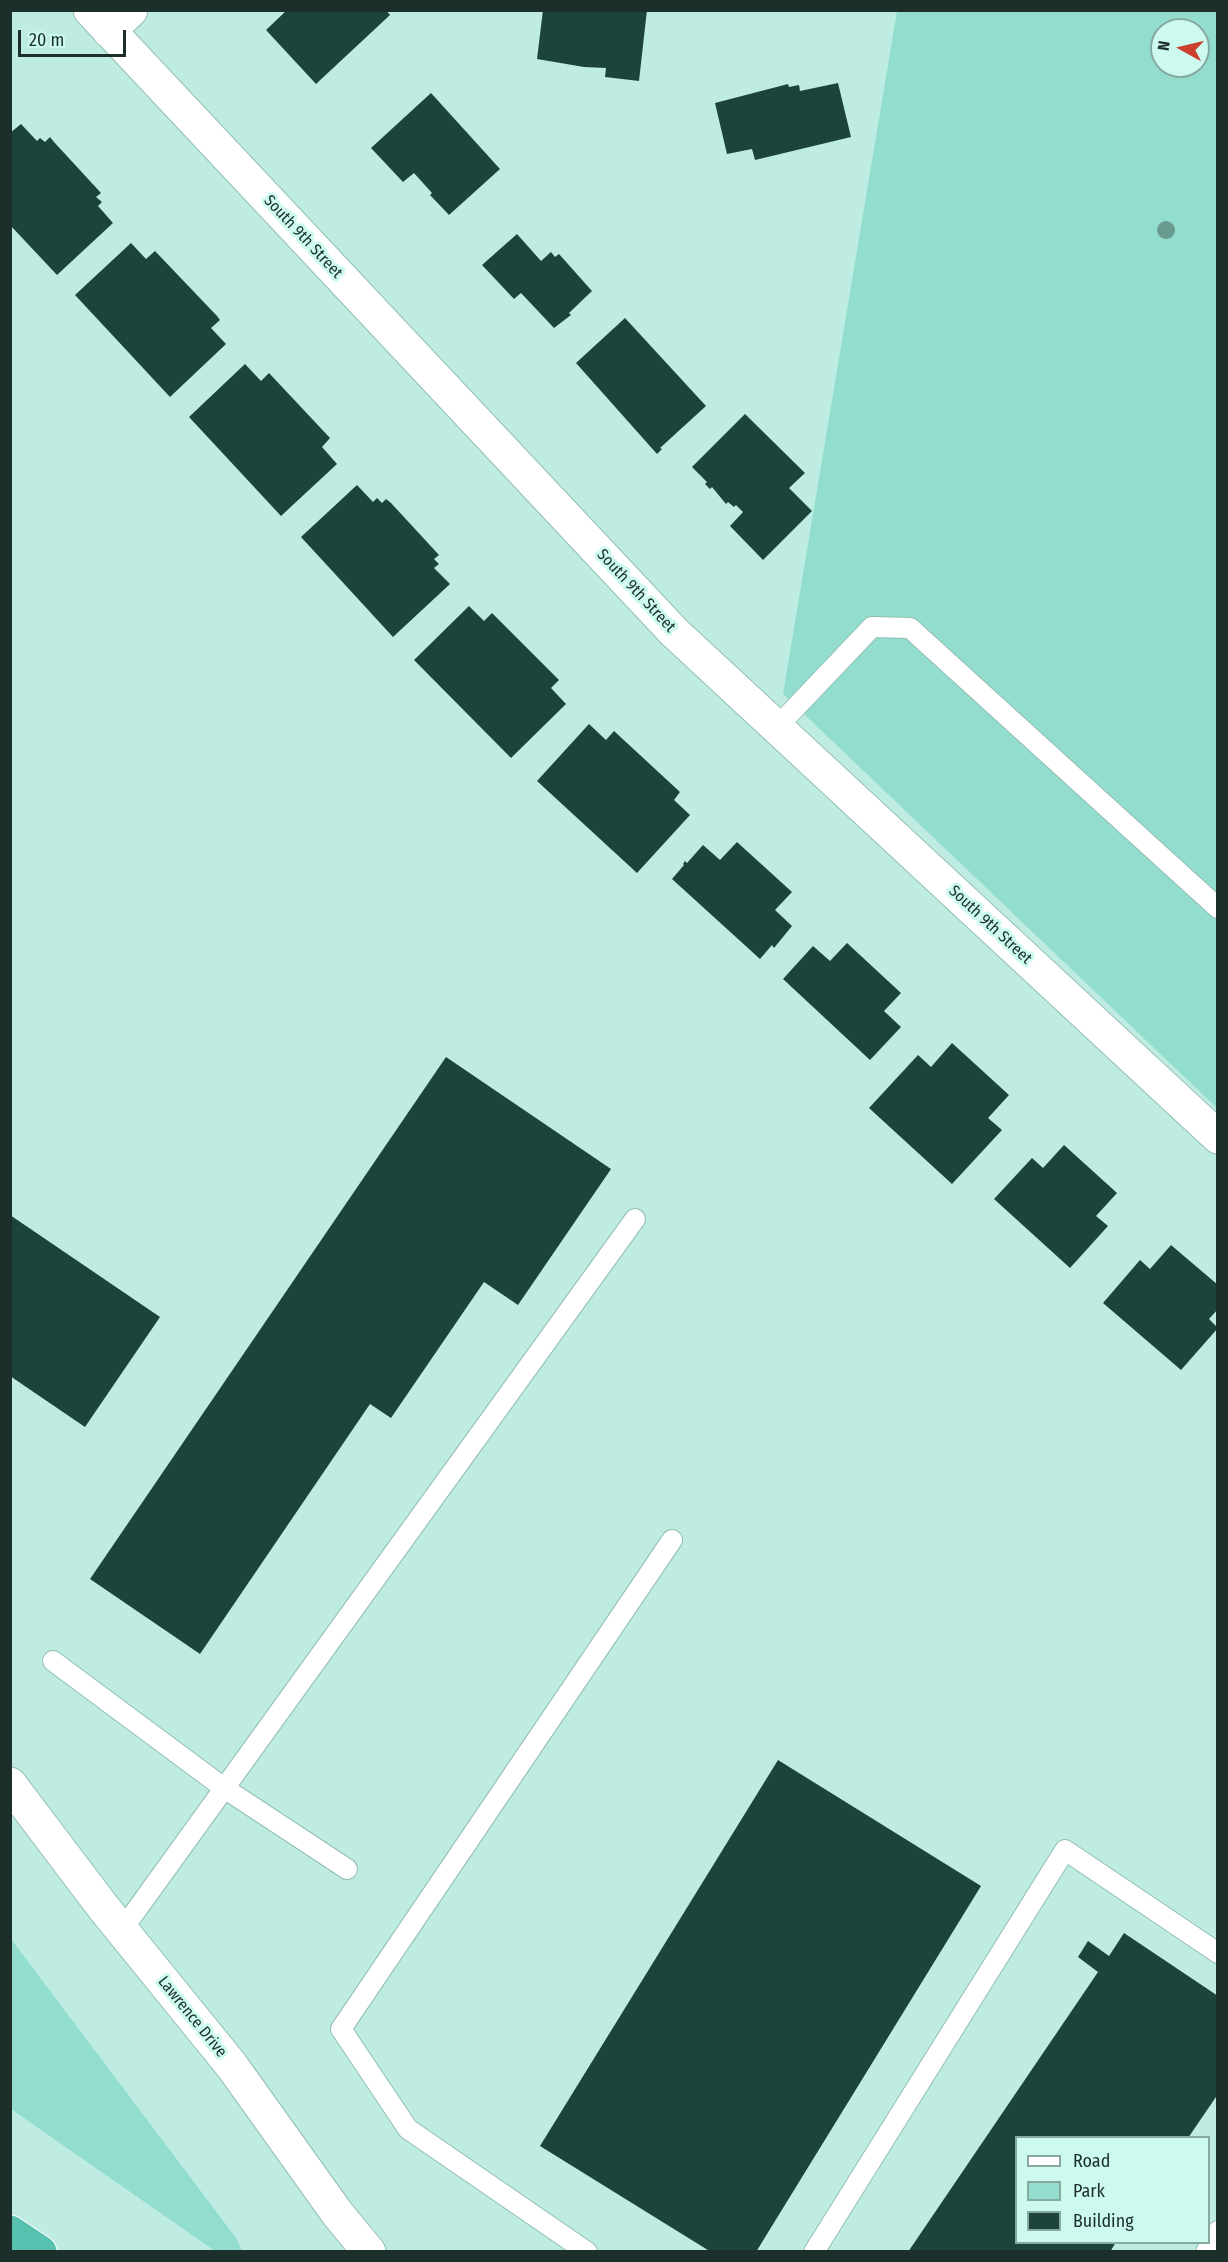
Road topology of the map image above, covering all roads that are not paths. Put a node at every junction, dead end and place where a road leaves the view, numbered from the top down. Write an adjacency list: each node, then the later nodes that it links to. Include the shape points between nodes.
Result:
1 (110, 17): 2 (street, South 9th Street, via 674,632)
2 (777, 727): 3 (lane, via 872,627 910,628); 4 (street, South 9th Street)
3 (1218, 908)
4 (1218, 1137)
5 (635, 1219): 9 (lane)
6 (672, 1540): 17 (lane, via 341,2029 408,2129)
7 (53, 1661): 9 (lane)
8 (10, 1784): 11 (street, Lawrence Drive)
9 (224, 1788): 10 (lane); 11 (lane)
10 (347, 1869)
11 (122, 1930): 16 (street, Lawrence Drive, via 232,2066)
12 (1218, 1953): 18 (lane, via 1065,1850)
13 (1218, 2231): 19 (lane)
14 (10, 2232): 15 (highway)
15 (40, 2252)
16 (369, 2252)
17 (587, 2252)
18 (814, 2252)
19 (1206, 2252)

